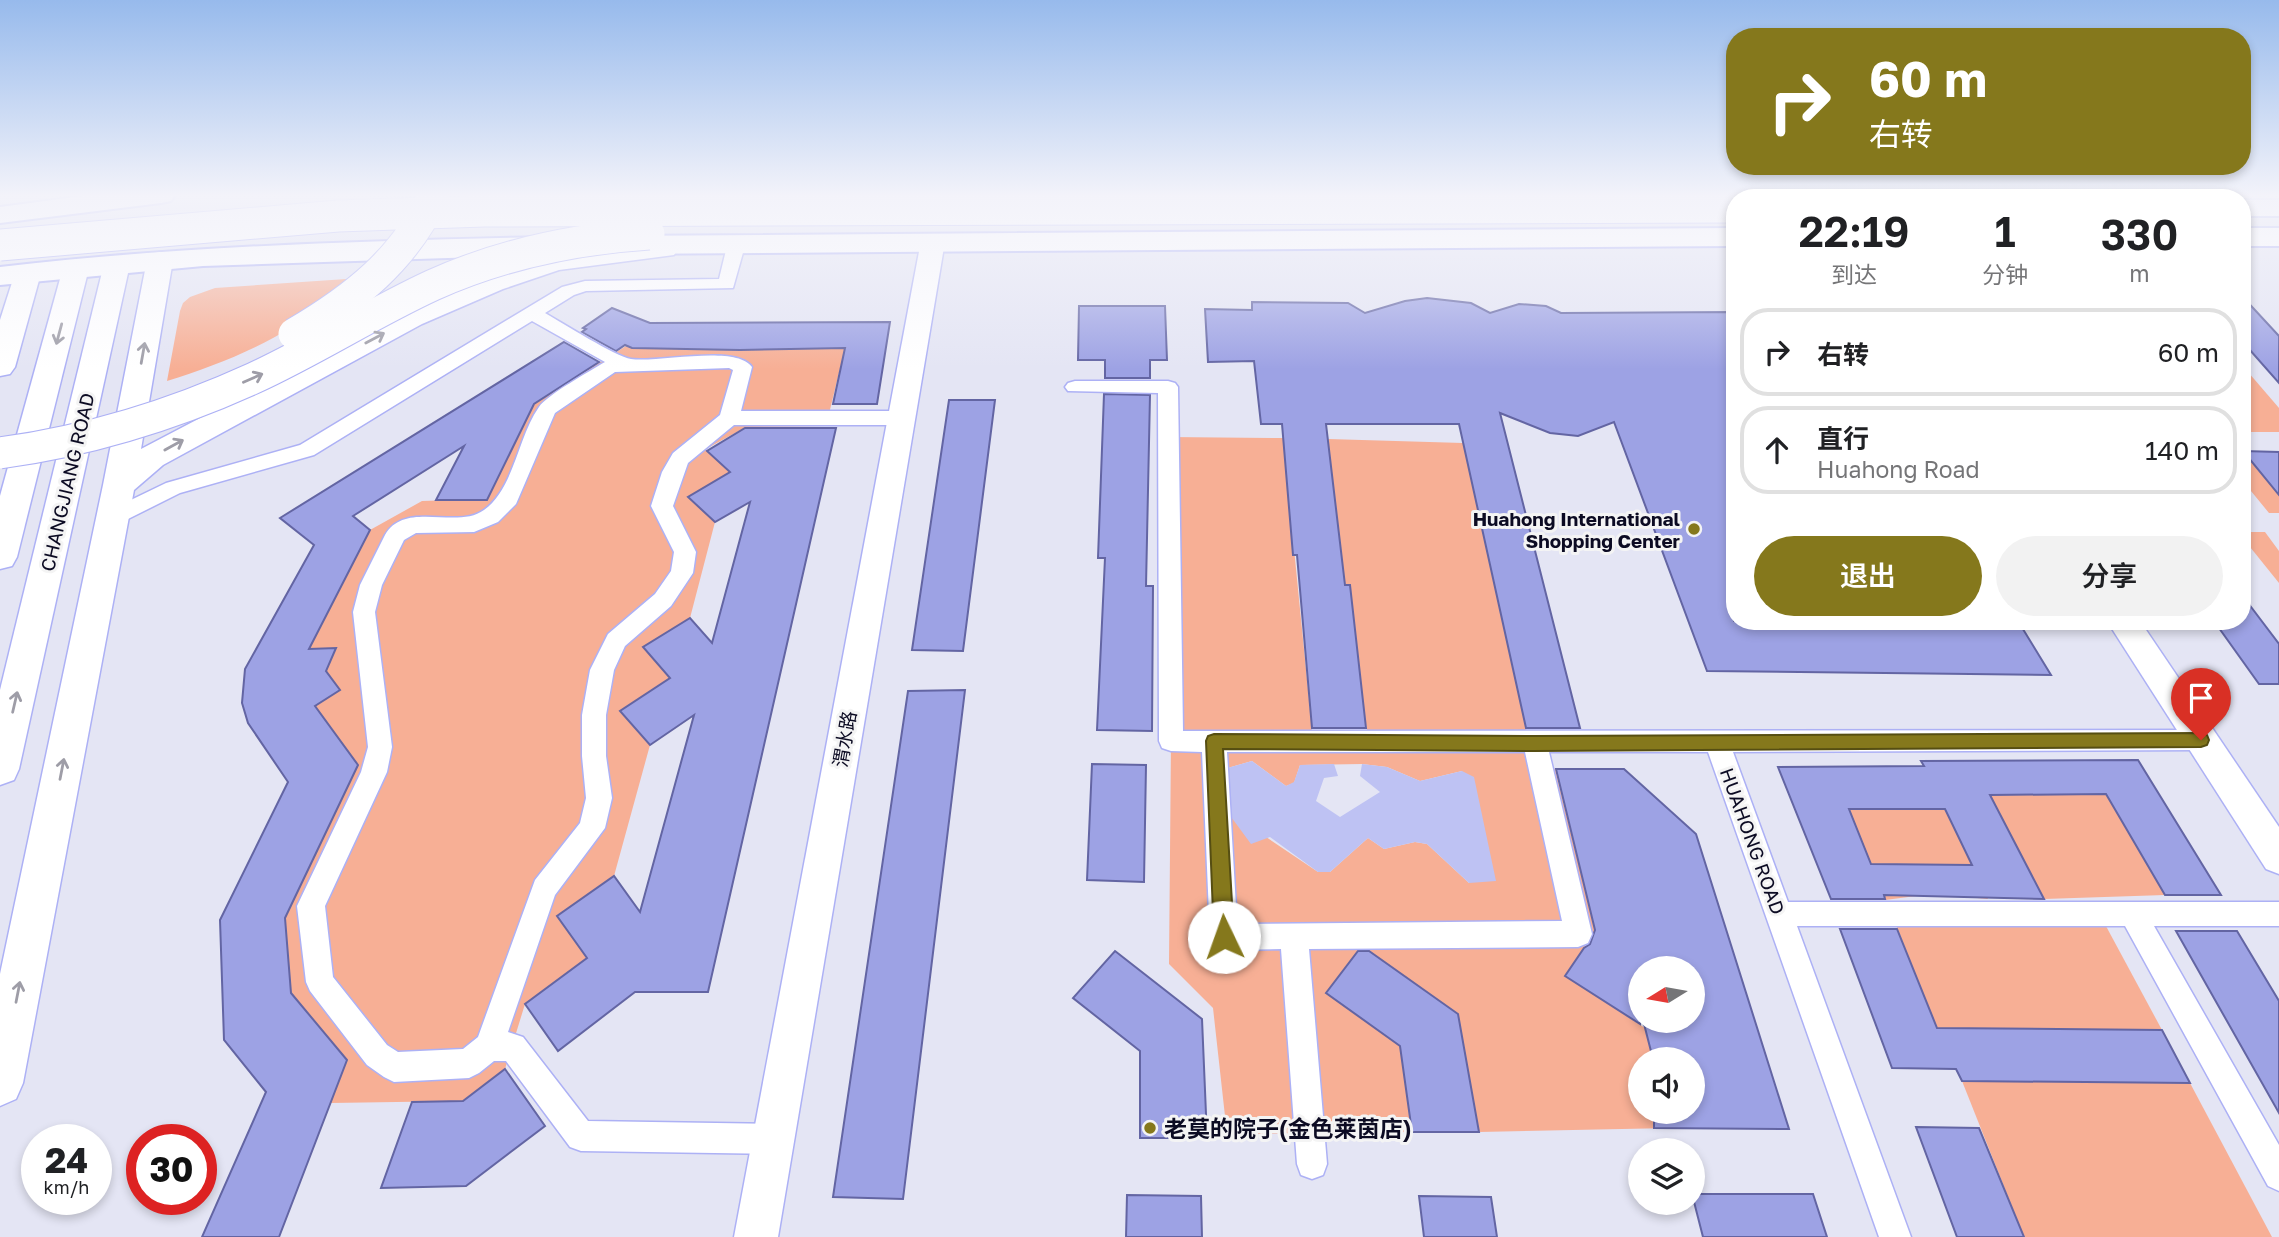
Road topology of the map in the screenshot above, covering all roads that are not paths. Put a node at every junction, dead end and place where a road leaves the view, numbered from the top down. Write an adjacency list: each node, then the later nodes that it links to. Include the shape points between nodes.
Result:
1 (25, 253): 14 (highway)
2 (81, 253): 13 (highway)
3 (122, 253): 12 (highway, CHANGJIANG ROAD)
4 (162, 253): 11 (highway)
5 (321, 253): 11 (highway)
6 (398, 253): 21 (highway, bridge, via 325,315 270,347 190,383 64,418)
7 (523, 253): 22 (highway, one-way to 7, bridge, via 111,429 209,397 445,280)
8 (639, 253): 23 (main road, one-way to 8, via 152,457 412,318 555,262)
9 (734, 253): 15 (street, via 727,284 585,286)
10 (931, 253): 20 (street, 渭水路)
11 (160, 260): 12 (highway); 23 (main road, one-way to 11)
12 (117, 264): 13 (highway); 31 (main road, CHANGJIANG ROAD, one-way to 12)
13 (76, 268): 14 (highway); 24 (main road, one-way to 24)
14 (14, 275): 17 (main road)
15 (531, 313): 16 (street); 23 (street, via 307,450)
16 (623, 364): 19 (street, via 731,362 743,367); 38 (street, via 611,366 547,409 505,504 491,517 474,524 412,525 396,535 370,585 363,612 380,747 374,772 311,906 320,982 377,1055 394,1067 469,1063)
17 (0, 367)
18 (1075, 387): 28 (street, via 1168,387 1171,741)
19 (729, 418): 20 (street); 38 (street, via 680,458 671,472 662,506 685,552 682,573 663,600 615,640 602,670 594,715 599,798 592,828 544,889)
20 (900, 418): 40 (street, 渭水路)
21 (0, 426)
22 (0, 453)
23 (115, 501): 39 (main road, one-way to 23)
24 (0, 557)
25 (2129, 630): 27 (street)
26 (2146, 630): 32 (street)
27 (2201, 740): 29 (street, HUAHONG ROAD); 33 (street)
28 (1214, 741): 30 (street); 37 (street, via 1224,937)
29 (1717, 742): 30 (street); 34 (street, HUAHONG ROAD)
30 (1535, 743): 37 (street, via 1578,934)
31 (0, 769)
32 (2279, 828)
33 (2279, 858)
34 (1779, 914): 36 (street); 44 (street, HUAHONG ROAD)
35 (2279, 914): 36 (street)
36 (2133, 915): 42 (street)
37 (1294, 936): 41 (street)
38 (489, 1046): 40 (street, via 513,1047 581,1136)
39 (0, 1083)
40 (773, 1139): 43 (street, 渭水路)
41 (1312, 1164)
42 (2279, 1175)
43 (756, 1237)
44 (1895, 1237)

